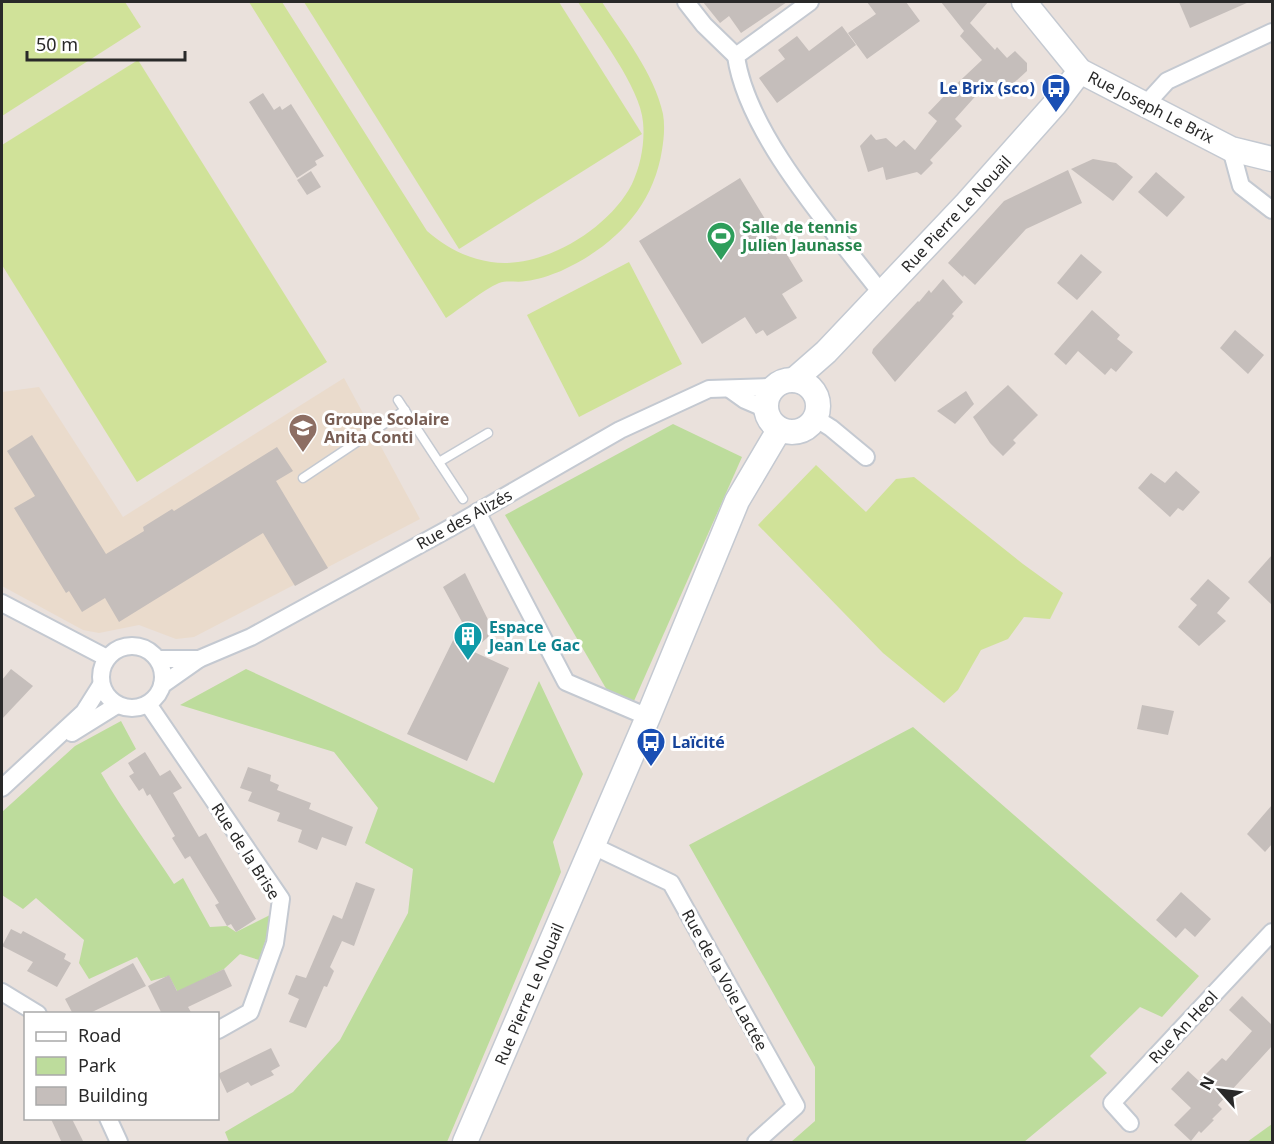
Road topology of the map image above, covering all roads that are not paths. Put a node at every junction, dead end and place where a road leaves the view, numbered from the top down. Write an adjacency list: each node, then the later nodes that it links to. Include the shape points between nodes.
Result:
1 (686, 2): 5 (street)
2 (810, 2): 5 (street)
3 (1024, 2): 6 (street, Rue Joseph Le Brix)
4 (1272, 32): 7 (street, via 1167,81)
5 (736, 56): 11 (street, via 738,72 767,137 814,207)
6 (1080, 71): 7 (street, Rue Joseph Le Brix); 11 (street, Rue Pierre Le Nouail, via 1055,104)
7 (1146, 104): 8 (street, Rue Joseph Le Brix)
8 (1231, 149): 9 (street, Rue Joseph Le Brix); 10 (street, via 1241,186)
9 (1272, 159)
10 (1272, 210)
11 (882, 294): 12 (street, Rue Pierre Le Nouail)
12 (826, 352): 14 (street, Rue Pierre Le Nouail); 15 (street, Rue Pierre Le Nouail)
13 (731, 390): 14 (street, Rue des Alizés); 14 (street, via 745,400); 25 (street, Rue des Alizés, via 709,389 620,430)
14 (778, 392): 15 (street, via 809,387); 19 (street, via 773,424)
15 (815, 394): 18 (street)
16 (398, 400): 17 (lane)
17 (405, 410): 22 (lane); 23 (lane)
18 (815, 418): 19 (street, via 804,430); 21 (street)
19 (779, 430): 34 (street, via 737,501)
20 (488, 433): 22 (lane)
21 (866, 457)
22 (439, 462): 24 (lane)
23 (303, 478)
24 (463, 499)
25 (477, 512): 29 (street, Rue des Alizés, via 251,637); 34 (street, via 566,682)
26 (2, 603): 27 (street)
27 (107, 658): 28 (street, via 132,646 142,647); 30 (street)
28 (158, 659): 29 (street, Rue des Alizés); 31 (street, via 164,676)
29 (199, 659): 31 (street, Rue des Alizés)
30 (101, 685): 33 (street); 35 (street, via 84,711)
31 (162, 685): 32 (street)
32 (148, 704): 33 (street, via 138,708); 41 (street, Rue de la Brise, via 281,899 275,944 250,1012)
33 (117, 705): 35 (street)
34 (648, 717): 37 (street, Rue Pierre Le Nouail)
35 (48, 747): 36 (street)
36 (2, 788)
37 (591, 845): 45 (street, Rue Pierre Le Nouail); 46 (street, Rue de la Voie Lactée, via 671,883 785,1086 796,1106)
38 (1272, 932): 43 (street, Rue An Heol, via 1112,1103)
39 (2, 992): 40 (street)
40 (35, 1012)
41 (219, 1029)
42 (108, 1120): 44 (street)
43 (1130, 1124)
44 (119, 1143)
45 (465, 1143)
46 (756, 1143)

